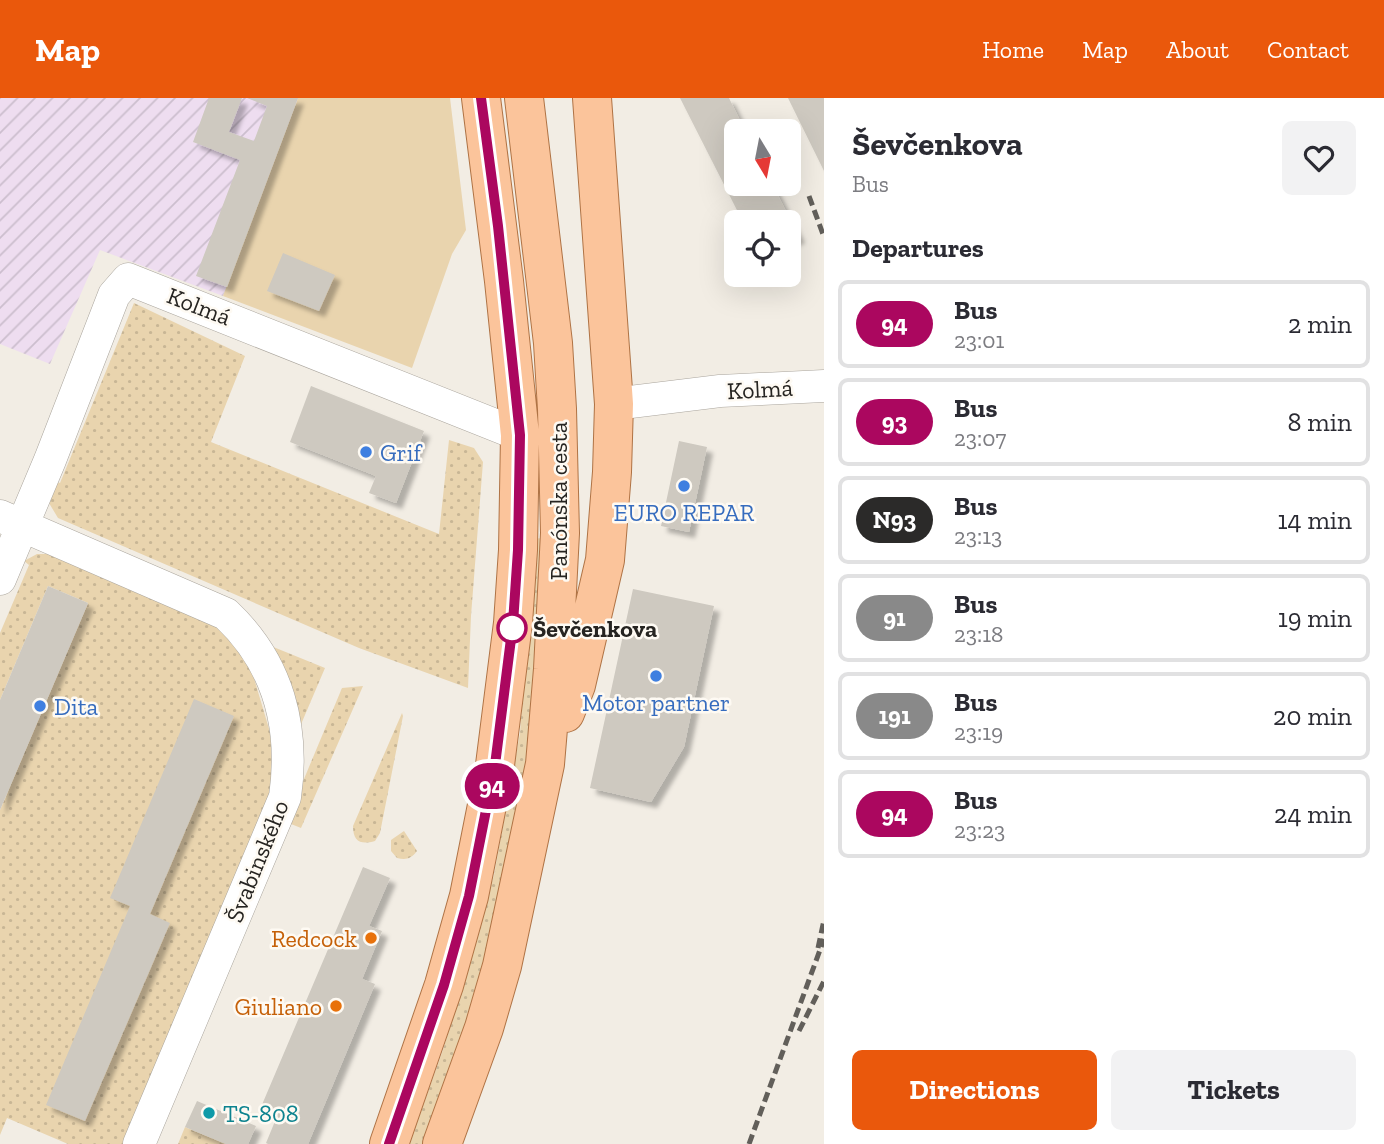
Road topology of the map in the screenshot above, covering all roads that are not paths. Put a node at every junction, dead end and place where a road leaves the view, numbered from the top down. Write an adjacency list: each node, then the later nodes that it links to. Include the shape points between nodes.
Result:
1 (481, 98): 6 (main road, Panónska cesta)
2 (524, 98): 9 (main road, Panónska cesta, via 553,343 559,457 558,600)
3 (592, 98): 5 (main road)
4 (824, 386): 5 (street, Kolmá, via 720,391)
5 (614, 404): 9 (main road, via 605,560 576,685)
6 (520, 435): 7 (street, Kolmá, via 128,279 114,295 50,460); 11 (main road, Panónska cesta, via 513,623 485,825 444,985)
7 (11, 521): 8 (street); 10 (street, Švabinského, via 226,614 265,664 286,723 285,797)
8 (0, 579)
9 (545, 764): 12 (main road, Panónska cesta, via 502,966)
10 (139, 1144)
11 (389, 1144)
12 (442, 1144)

